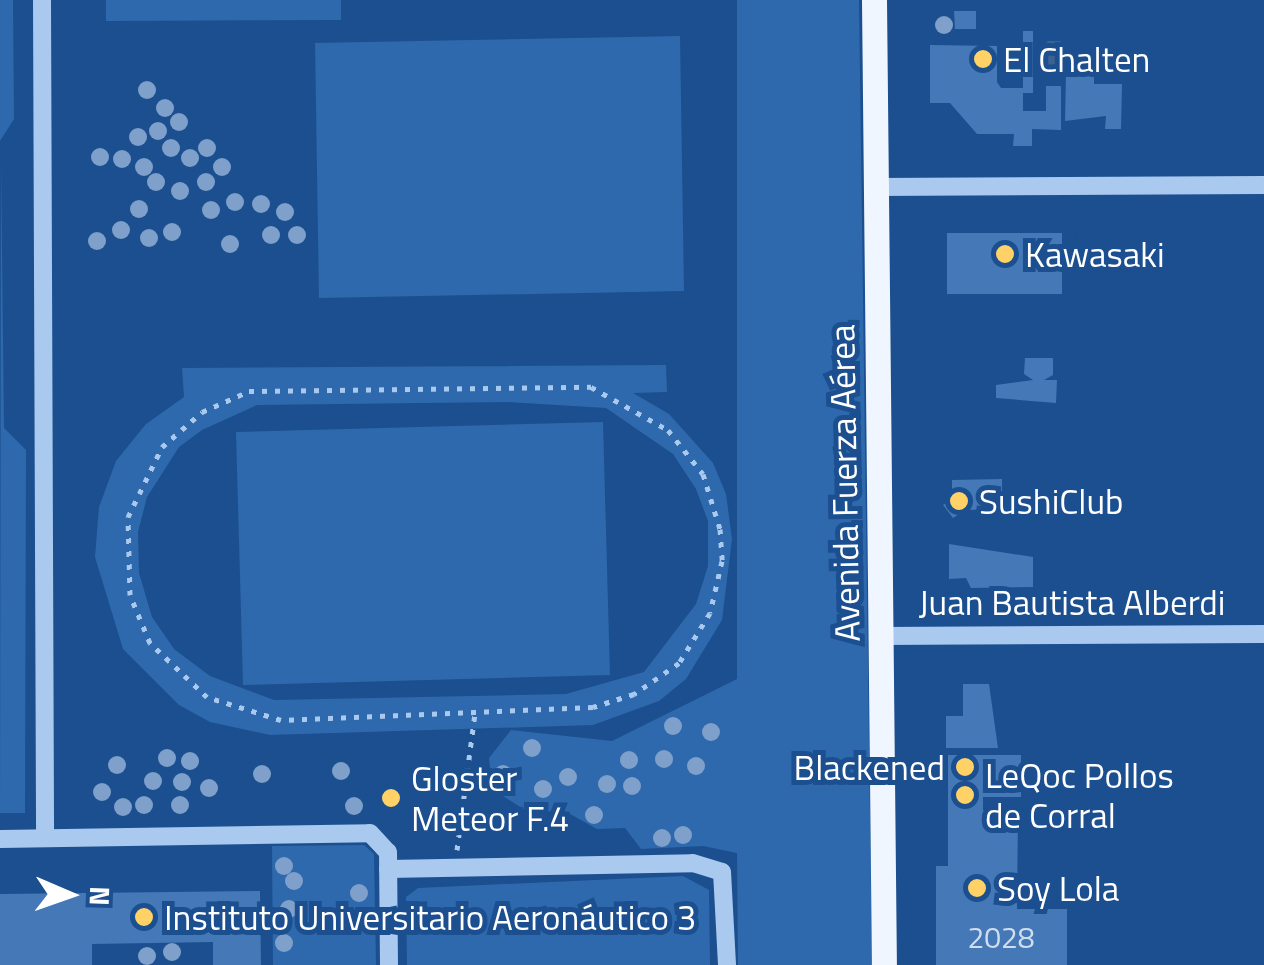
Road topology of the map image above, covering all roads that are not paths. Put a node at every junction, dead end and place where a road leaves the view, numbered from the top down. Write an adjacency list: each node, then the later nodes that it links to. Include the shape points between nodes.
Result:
1 (42, 0): 7 (street)
2 (874, 0): 4 (main road, Avenida Fuerza Aérea)
3 (1264, 185): 4 (street)
4 (876, 187): 6 (main road, Avenida Fuerza Aérea)
5 (1264, 634): 6 (street, Juan Bautista Alberdi)
6 (880, 636): 12 (main road, Avenida Fuerza Aérea)
7 (45, 838): 8 (street); 9 (street, via 370,833 382,840)
8 (0, 839)
9 (388, 869): 10 (street); 11 (street, via 693,863 722,872)
10 (389, 965)
11 (727, 965)
12 (884, 965)

